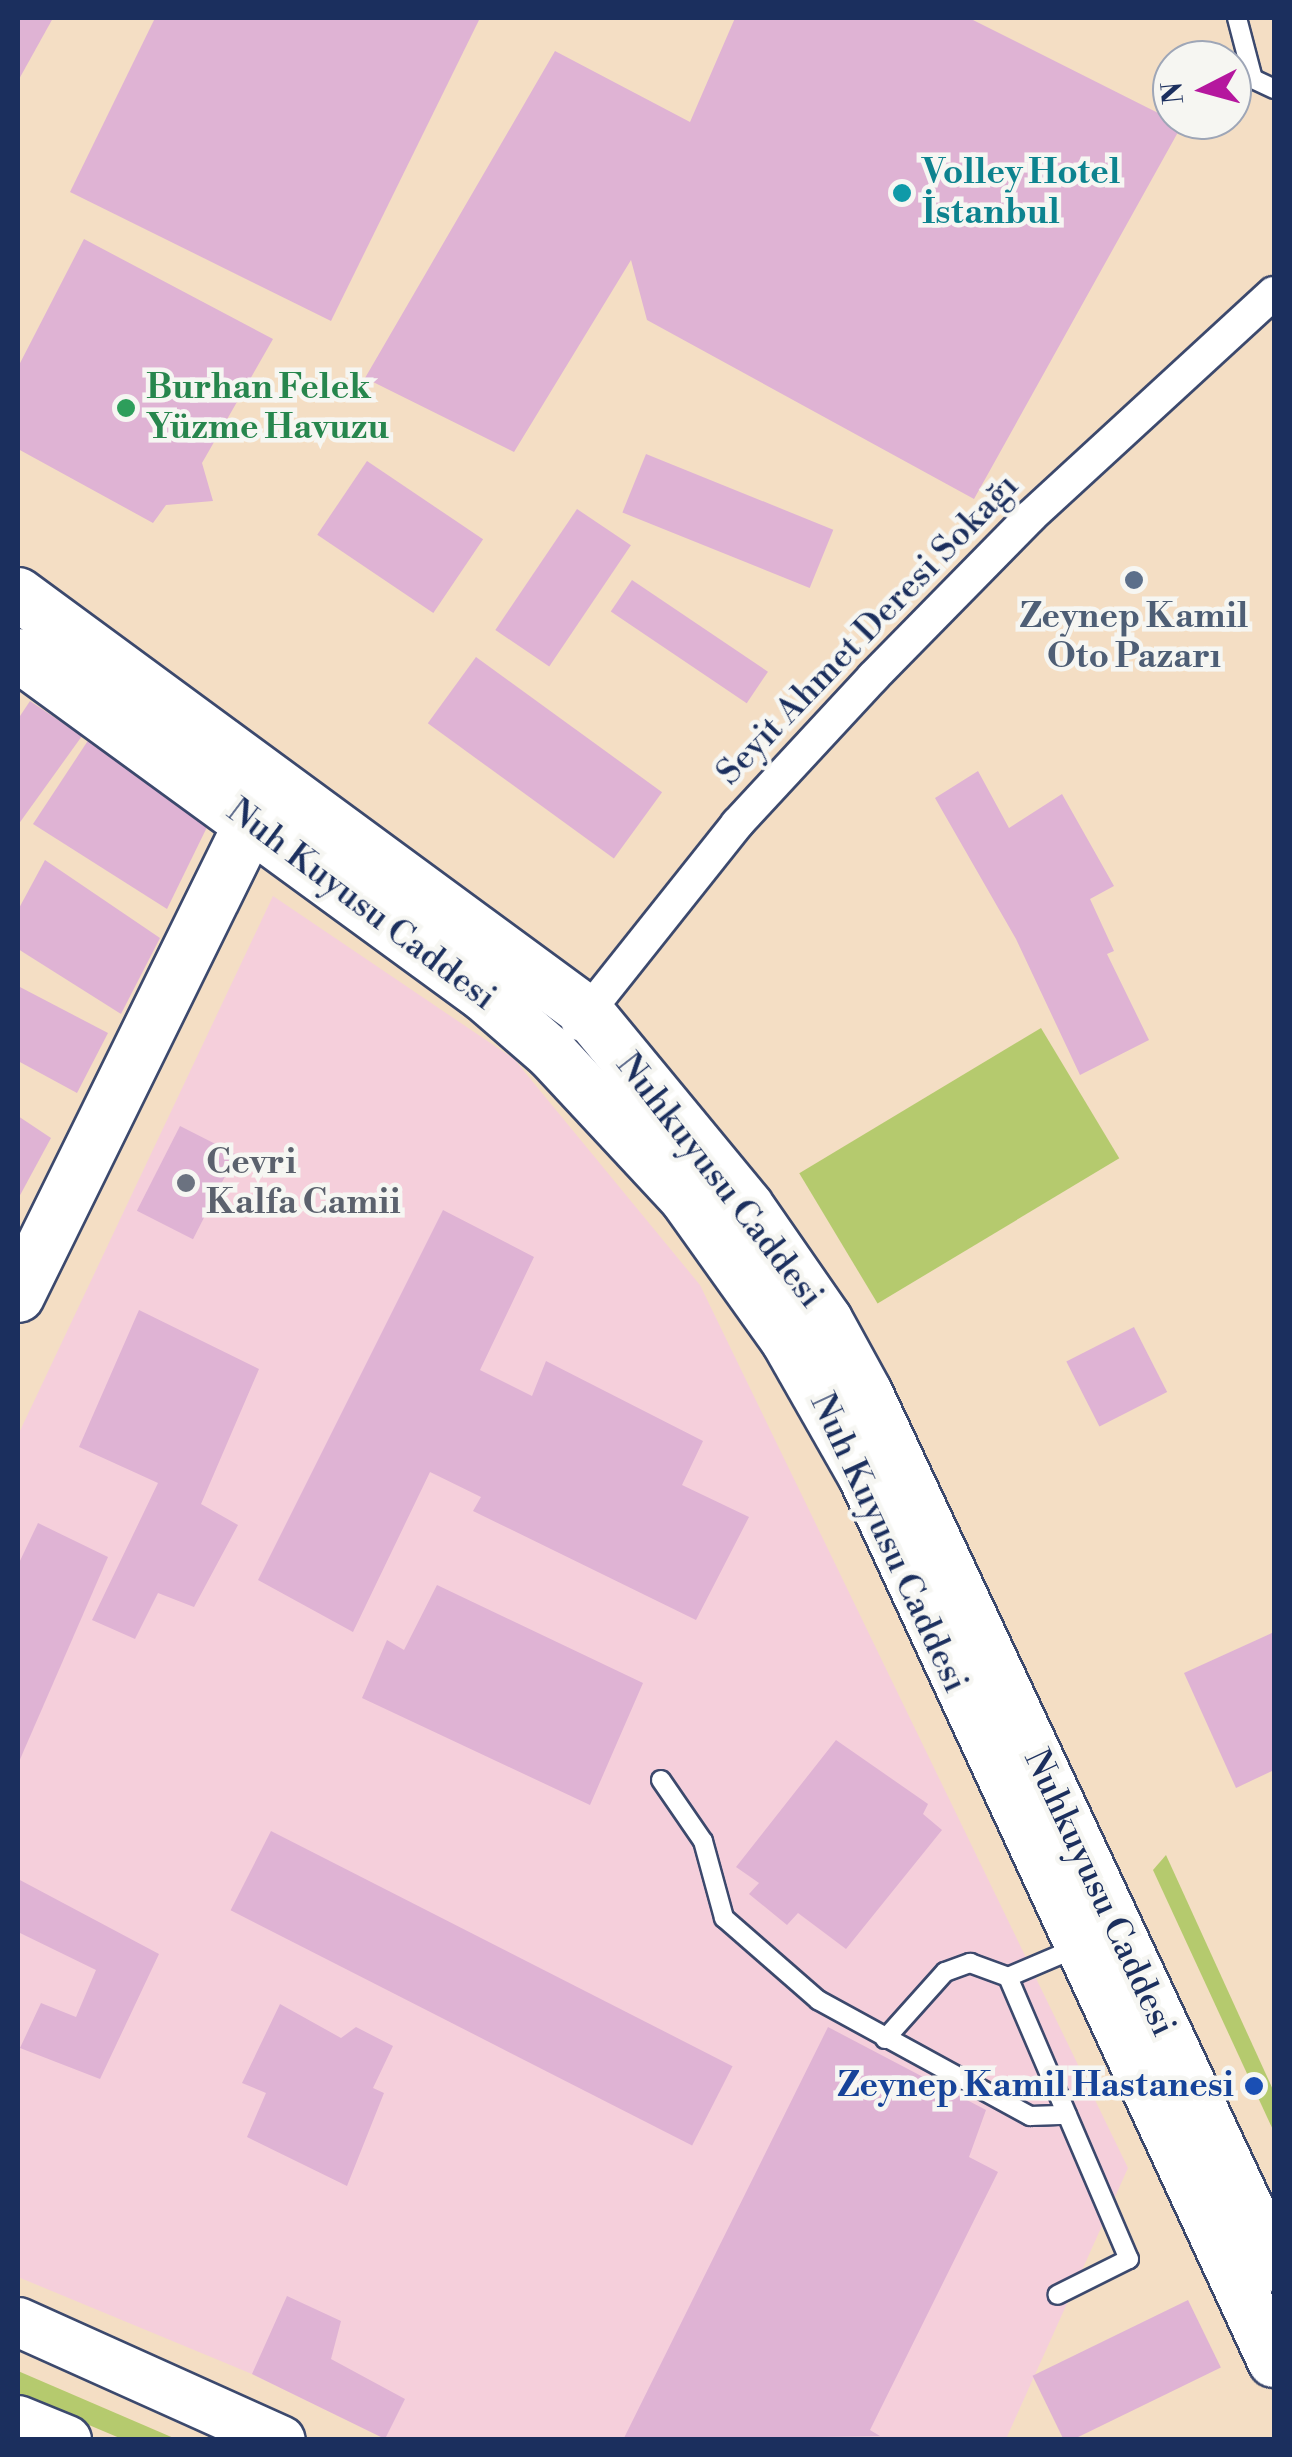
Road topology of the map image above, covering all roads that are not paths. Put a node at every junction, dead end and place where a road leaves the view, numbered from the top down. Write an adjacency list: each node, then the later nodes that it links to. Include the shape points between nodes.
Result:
1 (1238, 18): 2 (lane, via 1253,80)
2 (1274, 89)
3 (1274, 293): 7 (street, Seyit Ahmet Deresi Sokağı, via 1030,516 873,677 737,824)
4 (18, 594): 6 (main road, Nuhkuyusu Caddesi)
5 (18, 655): 6 (main road, Nuh Kuyusu Caddesi)
6 (262, 800): 7 (main road, Nuhkuyusu Caddesi); 8 (main road, Nuh Kuyusu Caddesi); 9 (main road)
7 (588, 1013): 8 (street, Seyit Ahmet Deresi Sokağı); 16 (main road, Nuhkuyusu Caddesi, via 747,1206 826,1320)
8 (551, 1053): 12 (main road, Nuh Kuyusu Caddesi, via 685,1198 788,1340 865,1477)
9 (32, 1235): 10 (main road)
10 (18, 1296)
11 (661, 1780): 14 (lane, via 703,1841 724,1918 818,2000)
12 (1080, 1946): 13 (lane); 19 (main road, Nuh Kuyusu Caddesi)
13 (1008, 1977): 14 (lane, via 970,1963 945,1972); 15 (lane)
14 (885, 2039): 15 (lane, via 1030,2116)
15 (1067, 2116): 17 (lane, via 1129,2259)
16 (1274, 2265)
17 (1057, 2294)
18 (18, 2322): 22 (street)
19 (1274, 2361)
20 (18, 2420): 21 (street)
21 (67, 2440)
22 (281, 2440)

